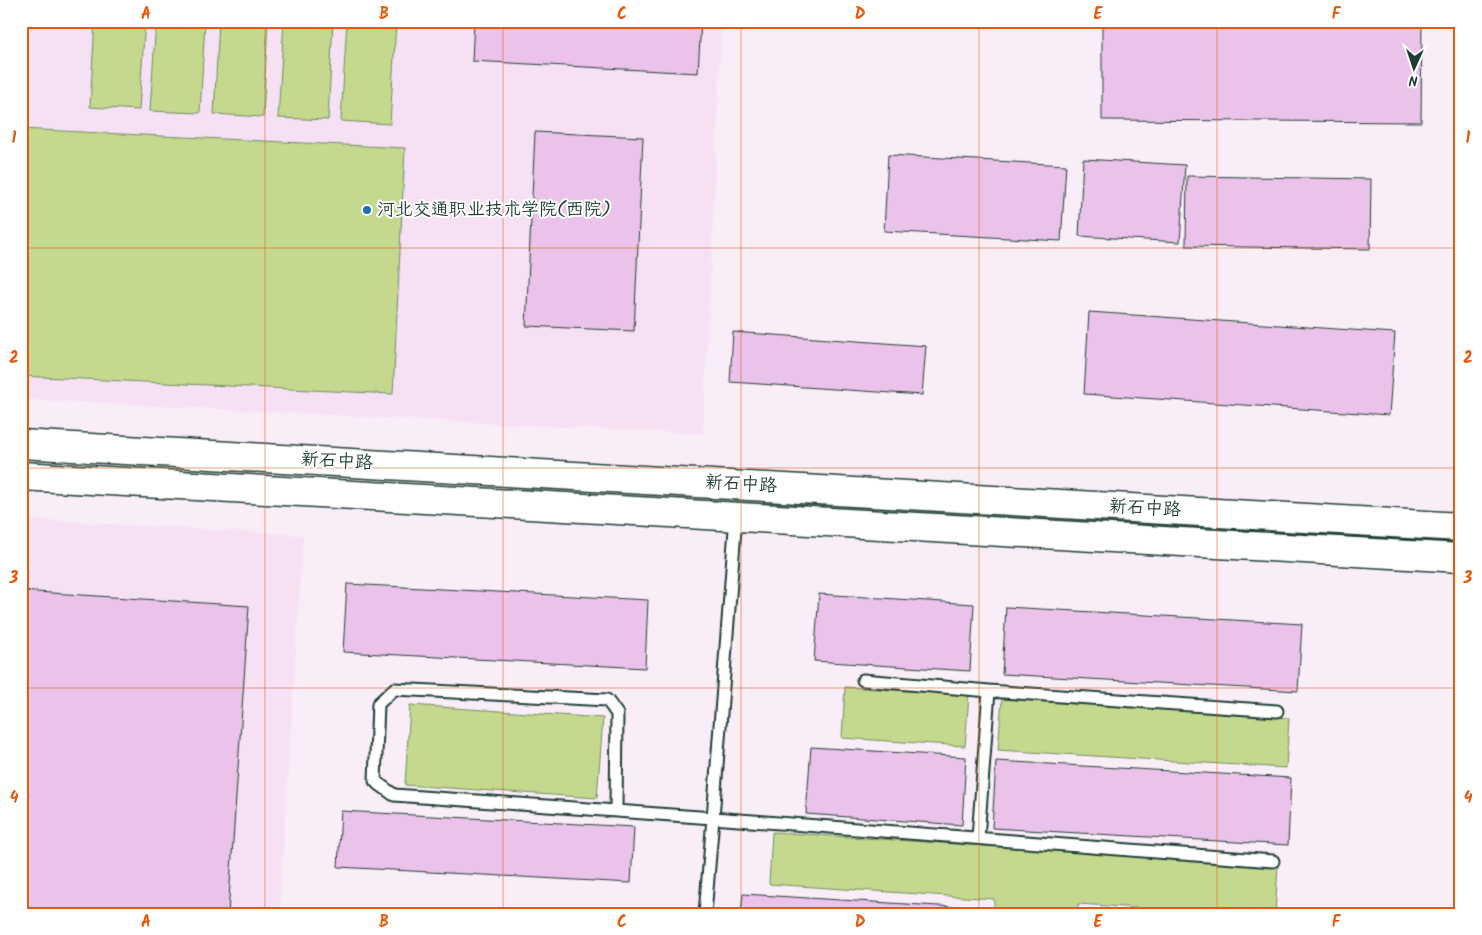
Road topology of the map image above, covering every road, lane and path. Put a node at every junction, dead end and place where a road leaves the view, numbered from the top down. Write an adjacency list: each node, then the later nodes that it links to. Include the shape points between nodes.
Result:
1 (21, 444): 4 (main road, 新石中路)
2 (21, 476): 3 (main road, 新石中路)
3 (736, 516): 5 (main road, 新石中路); 10 (lane)
4 (1461, 527)
5 (1461, 558)
6 (863, 680): 7 (lane)
7 (989, 691): 8 (lane); 11 (lane)
8 (1277, 711)
9 (616, 811): 9 (lane, via 394,795 375,781 378,704 394,689 607,700 617,714); 10 (lane)
10 (713, 818): 11 (lane); 13 (lane)
11 (978, 838): 12 (lane)
12 (1273, 861)
13 (705, 914)

